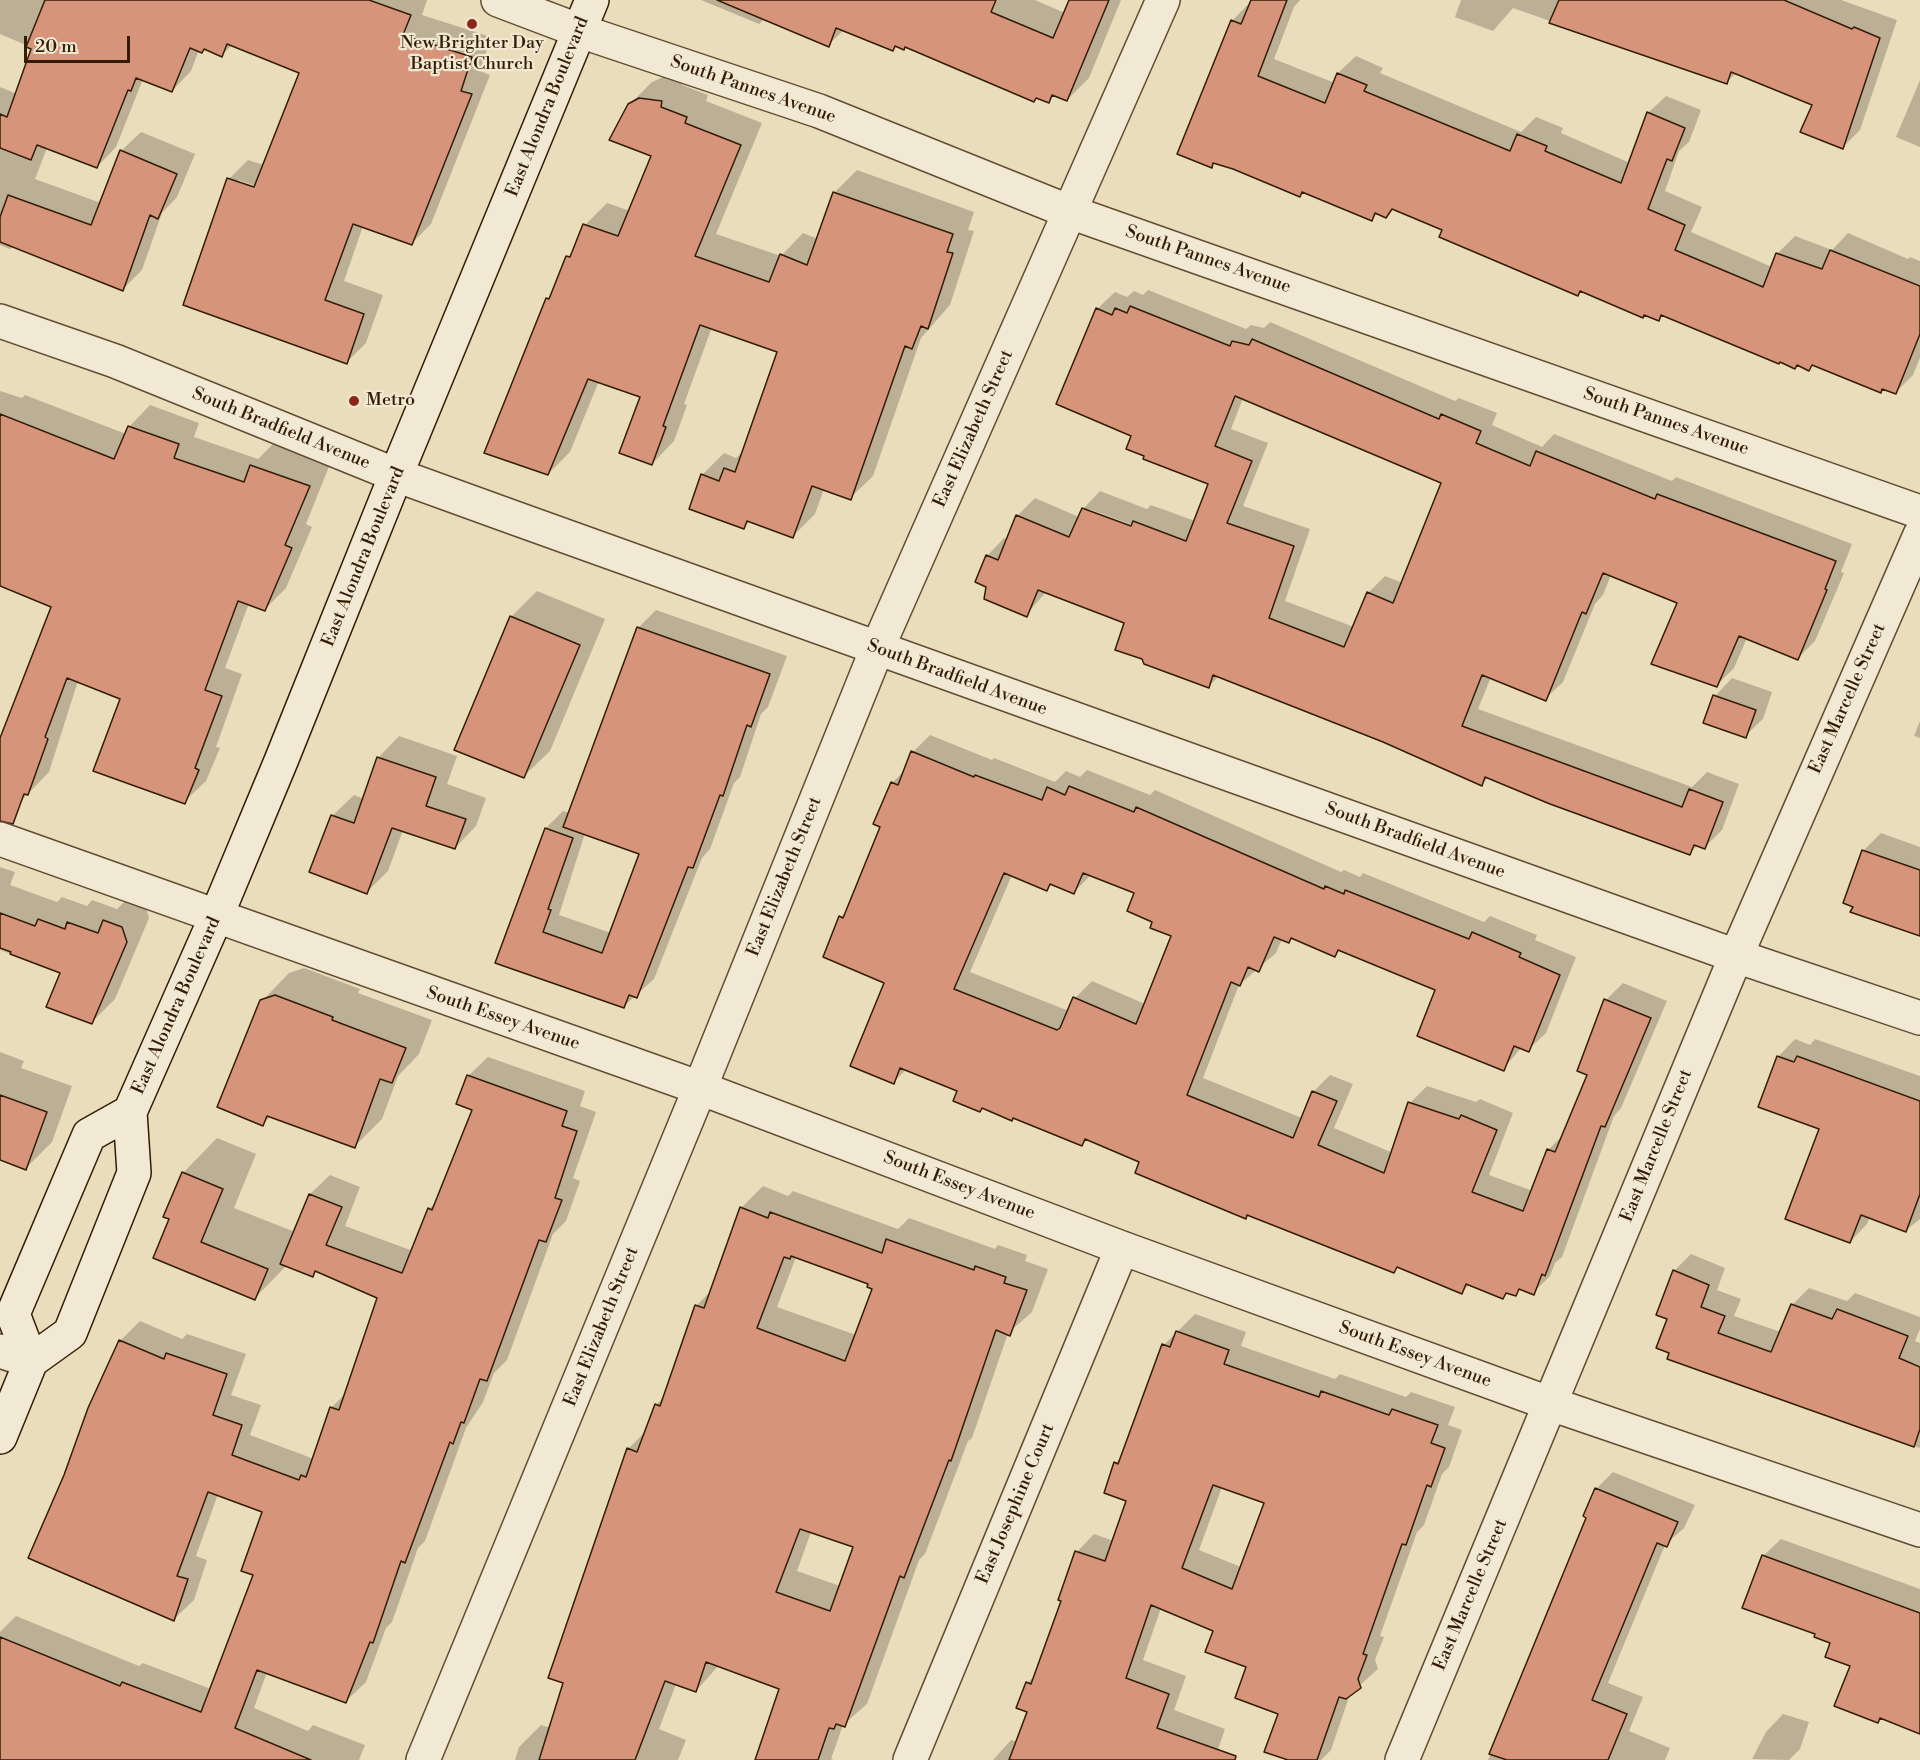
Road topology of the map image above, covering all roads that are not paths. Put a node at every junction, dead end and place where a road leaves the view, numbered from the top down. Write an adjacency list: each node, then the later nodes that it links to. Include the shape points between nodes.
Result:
1 (498, 0): 4 (street, South Pannes Avenue)
2 (592, 0): 4 (street, East Alondra Boulevard)
3 (1163, 0): 5 (street, East Elizabeth Street)
4 (580, 31): 5 (street, South Pannes Avenue, via 819,111); 7 (street, East Alondra Boulevard)
5 (1070, 212): 8 (street, South Pannes Avenue); 10 (street, East Elizabeth Street)
6 (0, 321): 7 (street, South Bradfield Avenue, via 115,361)
7 (396, 475): 10 (street, South Bradfield Avenue); 12 (street, East Alondra Boulevard)
8 (1920, 512)
9 (1920, 535): 13 (street, East Marcelle Street)
10 (877, 649): 13 (street, South Bradfield Avenue); 15 (street, East Elizabeth Street)
11 (0, 839): 12 (street, South Essey Avenue)
12 (216, 918): 15 (street, South Essey Avenue); 16 (street, East Alondra Boulevard)
13 (1736, 956): 14 (street, South Bradfield Avenue); 20 (street, East Marcelle Street)
14 (1920, 1018)
15 (700, 1088): 17 (street, South Essey Avenue); 23 (street, East Elizabeth Street)
16 (130, 1112): 19 (street, East Alondra Boulevard, via 134,1173 130,1184 70,1333); 19 (street, East Alondra Boulevard, via 89,1135 13,1314)
17 (1122, 1248): 20 (street, South Essey Avenue); 24 (street, East Josephine Court)
18 (0, 1351): 19 (street)
19 (31, 1361): 21 (street)
20 (1551, 1404): 22 (street, South Essey Avenue); 25 (street, East Marcelle Street)
21 (0, 1437)
22 (1920, 1530)
23 (423, 1760)
24 (910, 1760)
25 (1402, 1760)

